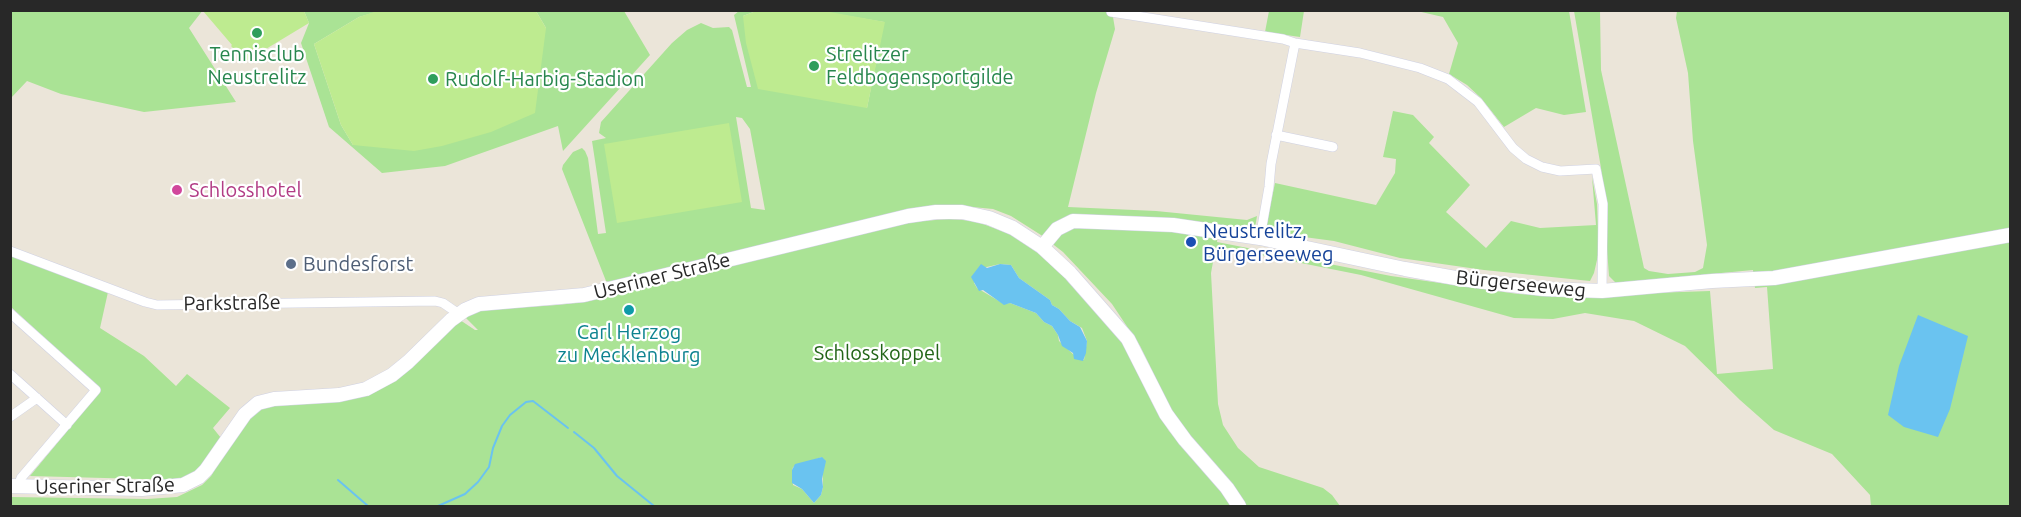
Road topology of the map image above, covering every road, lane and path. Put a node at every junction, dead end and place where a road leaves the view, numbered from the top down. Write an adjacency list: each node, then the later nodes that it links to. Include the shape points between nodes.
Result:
1 (1111, 12): 2 (street)
2 (1295, 43): 3 (street); 9 (street, via 1360,53 1438,75 1478,102 1526,159 1560,171 1596,169 1603,204)
3 (1276, 135): 4 (street); 6 (street)
4 (1334, 147)
5 (2010, 235): 9 (main road, Bürgerseeweg, via 1774,278)
6 (1260, 238): 7 (main road, Bürgerseeweg, via 1188,226 1082,220 1064,224); 9 (main road, Bürgerseeweg, via 1461,279 1543,289)
7 (1042, 248): 11 (main road, Useriner Straße, via 1013,228 989,218 962,212 922,213 584,295 484,302); 17 (main road, Useriner Straße, via 1122,330 1175,427)
8 (10, 251): 11 (street, Parkstraße, via 157,305 435,300)
9 (1602, 291)
10 (10, 313): 15 (street, via 96,390)
11 (459, 314): 16 (main road, Useriner Straße, via 392,375 366,389 258,403 245,414 206,470 183,485 150,489)
12 (10, 374): 13 (street)
13 (37, 398): 14 (street); 15 (street)
14 (10, 417)
15 (67, 425): 16 (street)
16 (14, 486)
17 (1239, 507)

